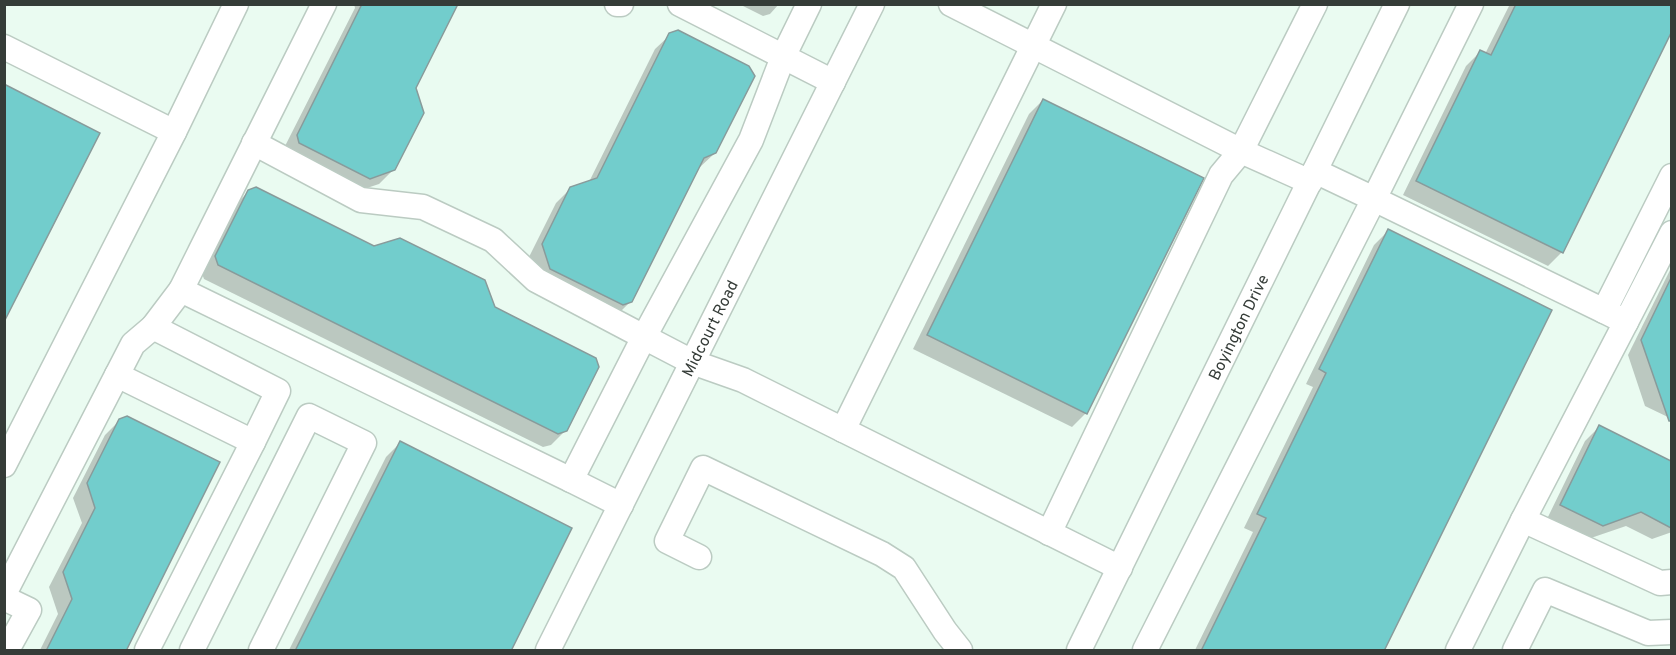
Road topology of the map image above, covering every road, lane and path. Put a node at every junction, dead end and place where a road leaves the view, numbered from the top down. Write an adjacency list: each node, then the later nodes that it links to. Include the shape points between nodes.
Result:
1 (236, 4): 17 (street)
2 (324, 4): 18 (street)
3 (617, 4): 4 (street)
4 (621, 4)
5 (680, 4): 15 (street)
6 (808, 4): 15 (street)
7 (872, 4): 16 (street, Midcourt Road)
8 (951, 4): 13 (street)
9 (1054, 4): 13 (street)
10 (1315, 4): 19 (street)
11 (1396, 4): 21 (street, Boyington Drive)
12 (1471, 4): 22 (street)
13 (1033, 46): 19 (street); 31 (street)
14 (4, 47): 17 (street)
15 (783, 57): 16 (street); 28 (street, via 751,140)
16 (833, 82): 29 (street, Midcourt Road)
17 (174, 132): 33 (street)
18 (254, 143): 24 (street); 28 (street, via 362,200 423,207 493,240 536,280)
19 (1241, 151): 21 (street); 37 (street, via 1221,175)
20 (1671, 176): 25 (street)
21 (1312, 177): 22 (street); 39 (street, Boyington Drive)
22 (1374, 199): 25 (street); 50 (street)
23 (1671, 232): 26 (street)
24 (181, 290): 27 (street); 34 (street)
25 (1604, 310): 26 (street)
26 (1626, 322): 36 (street)
27 (153, 327): 30 (street, via 134,344); 32 (street, via 278,391)
28 (644, 337): 29 (street); 34 (street)
29 (692, 362): 31 (street, via 743,380); 35 (street, Midcourt Road)
30 (117, 375): 32 (street); 41 (street)
31 (843, 430): 37 (street)
32 (253, 442): 45 (street)
33 (4, 465)
34 (571, 480): 35 (street)
35 (621, 505): 48 (street, Midcourt Road)
36 (1523, 520): 40 (street, via 1660,583); 51 (street)
37 (1049, 533): 39 (street)
38 (699, 557): 49 (street, via 667,541 703,468 904,568)
39 (1120, 568): 43 (street, Boyington Drive)
40 (1671, 582)
41 (4, 596): 44 (street, via 29,610)
42 (1671, 632): 52 (street, via 1648,633 1545,590)
43 (1088, 648)
44 (7, 651)
45 (147, 651)
46 (192, 651): 47 (street, via 309,416 364,443)
47 (261, 651)
48 (548, 651)
49 (960, 651)
50 (1145, 651)
51 (1458, 651)
52 (1515, 651)

